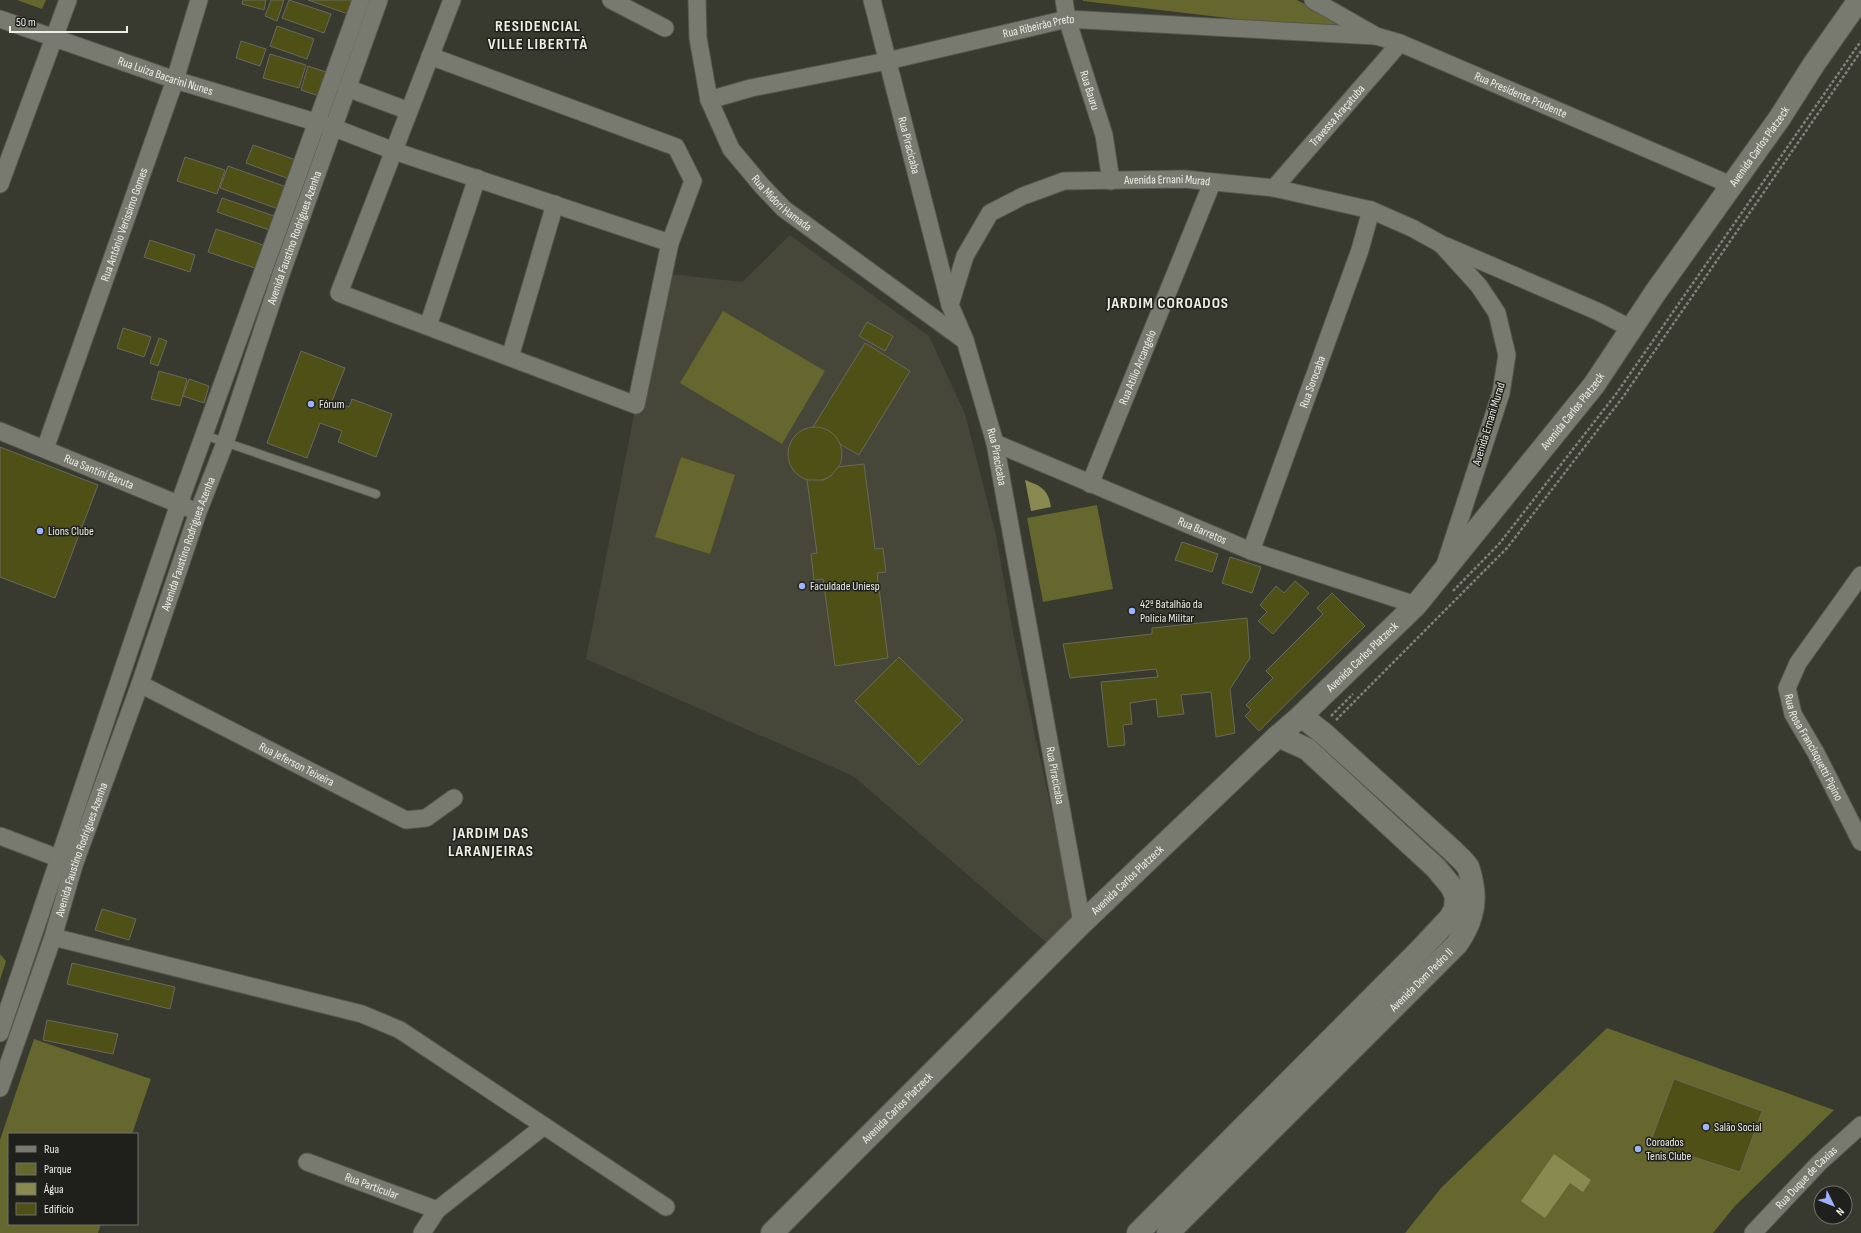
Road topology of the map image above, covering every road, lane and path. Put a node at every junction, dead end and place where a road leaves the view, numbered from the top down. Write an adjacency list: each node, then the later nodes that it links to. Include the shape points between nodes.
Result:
1 (68, 0): 16 (street)
2 (199, 0): 20 (street, Rua Antônio Verissimo Gomes)
3 (361, 0): 24 (street, Avenida Faustino Rodrigues Azenha)
4 (379, 0): 21 (street, Avenida Faustino Rodrigues Azenha)
5 (452, 0): 18 (street)
6 (611, 0): 14 (street)
7 (697, 0): 22 (street, Rua Midori Hamada, via 698,38)
8 (872, 0): 19 (street, Rua Piracicaba)
9 (1064, 0): 13 (street, Rua Bauru)
10 (1313, 0): 15 (street, Rua Presidente Prudente)
11 (1859, 0): 30 (main road, Avenida Carlos Platzeck)
12 (0, 19): 16 (street, Rua Luiza Bacarini Nunes)
13 (1067, 19): 15 (street, Rua Ribeirão Preto); 19 (street, Rua Ribeirão Preto); 27 (street, Rua Bauru, via 1104,135)
14 (665, 28)
15 (1376, 36): 17 (street, Rua Presidente Prudente)
16 (54, 37): 20 (street, Rua Luiza Bacarini Nunes); 29 (street)
17 (1400, 43): 30 (street, Rua Presidente Prudente); 31 (street, Travessa Araçatuba)
18 (430, 56): 23 (street); 34 (street, via 676,147 693,181)
19 (887, 61): 22 (street, Rua Ribeirão Preto, via 751,88); 36 (street, Rua Piracicaba)
20 (175, 80): 24 (street, Rua Luiza Bacarini Nunes); 47 (street, Rua Antônio Verissimo Gomes)
21 (347, 88): 23 (street); 24 (street, Avenida Faustino Rodrigues Azenha)
22 (708, 100): 41 (street, Rua Midori Hamada, via 731,149 784,209)
23 (409, 111): 25 (street)
24 (325, 125): 25 (street, Rua Luiza Bacarini Nunes); 37 (street, Avenida Faustino Rodrigues Azenha); 38 (street, Avenida Faustino Rodrigues Azenha)
25 (394, 151): 26 (street, Rua Luiza Bacarini Nunes); 39 (street, via 339,293)
26 (477, 178): 32 (street, Rua Luiza Bacarini Nunes); 39 (street)
27 (1111, 181): 28 (street, Avenida Ernani Murad, via 1184,179); 36 (street, Avenida Ernani Murad, via 1064,181 1023,196 990,213 966,256)
28 (1212, 183): 31 (street, Avenida Ernani Murad); 48 (street, Rua Atilio Arcangelo)
29 (0, 184)
30 (1731, 185): 40 (main road, Avenida Carlos Platzeck)
31 (1274, 188): 33 (street, Avenida Ernani Murad)
32 (555, 204): 34 (street, Rua Luiza Bacarini Nunes); 42 (street)
33 (1370, 210): 35 (street, Avenida Ernani Murad); 52 (street, Rua Sorocaba, via 1360,250)
34 (670, 243): 42 (street, via 636,405)
35 (1441, 244): 40 (street, Avenida Ernani Murad, via 1599,312); 53 (street, Avenida Ernani Murad, via 1479,286 1498,313 1507,355 1502,393)
36 (950, 305): 41 (street, Rua Piracicaba)
37 (247, 315): 38 (street); 44 (street, Avenida Faustino Rodrigues Azenha)
38 (265, 322): 45 (street, Avenida Faustino Rodrigues Azenha)
39 (428, 326): 42 (street)
40 (1630, 328): 53 (main road, Avenida Carlos Platzeck, via 1594,385)
41 (965, 340): 46 (street, Rua Piracicaba)
42 (510, 357)
43 (0, 431): 47 (street, Rua Santini Baruta)
44 (204, 435): 45 (lane); 50 (street, Avenida Faustino Rodrigues Azenha)
45 (225, 443): 49 (lane); 51 (street, Avenida Faustino Rodrigues Azenha)
46 (995, 443): 48 (street, Rua Barretos); 63 (street, Rua Piracicaba)
47 (45, 449): 50 (street, Rua Santini Baruta)
48 (1090, 484): 52 (street, Rua Barretos)
49 (376, 494)
50 (179, 504): 51 (street, Rua Santini Baruta); 62 (street, Avenida Faustino Rodrigues Azenha, via 120,674)
51 (198, 512): 56 (street, Avenida Faustino Rodrigues Azenha)
52 (1251, 552): 55 (street, Rua Barretos)
53 (1442, 573): 55 (main road, Avenida Carlos Platzeck)
54 (1861, 574): 61 (street, Rua Rosa Francisquetti Pipino, via 1798,663 1787,688 1793,714 1816,752)
55 (1416, 605): 57 (main road, Avenida Carlos Platzeck)
56 (140, 684): 59 (street, Rua Jeferson Teixeira, via 406,820 426,818); 62 (street, Avenida Faustino Rodrigues Azenha)
57 (1301, 716): 58 (main road, Avenida Carlos Platzeck); 75 (main road, Avenida Dom Pedro II, via 1323,733 1464,862 1471,875 1475,896 1474,907 1469,924 1457,944)
58 (1278, 736): 63 (main road, Avenida Carlos Platzeck); 74 (main road, Avenida Dom Pedro II, via 1306,749 1436,868 1451,886 1457,902 1450,918 1420,950)
59 (454, 798)
60 (0, 836): 62 (street)
61 (1861, 842)
62 (67, 862): 64 (street, Avenida Faustino Rodrigues Azenha); 65 (street, Avenida Faustino Rodrigues Azenha)
63 (1082, 923): 73 (main road, Avenida Carlos Platzeck)
64 (53, 937): 66 (street, Avenida Faustino Rodrigues Azenha); 68 (street, via 362,1014 400,1030)
65 (0, 1033)
66 (0, 1088)
67 (1861, 1125): 76 (street, Rua Duque de Caxias, via 1819,1162)
68 (544, 1126): 70 (street); 71 (street)
69 (307, 1162): 71 (street, Rua Particular)
70 (666, 1208)
71 (437, 1210): 72 (street)
72 (422, 1233)
73 (772, 1233)
74 (1138, 1233)
75 (1168, 1233)
76 (1753, 1233)

